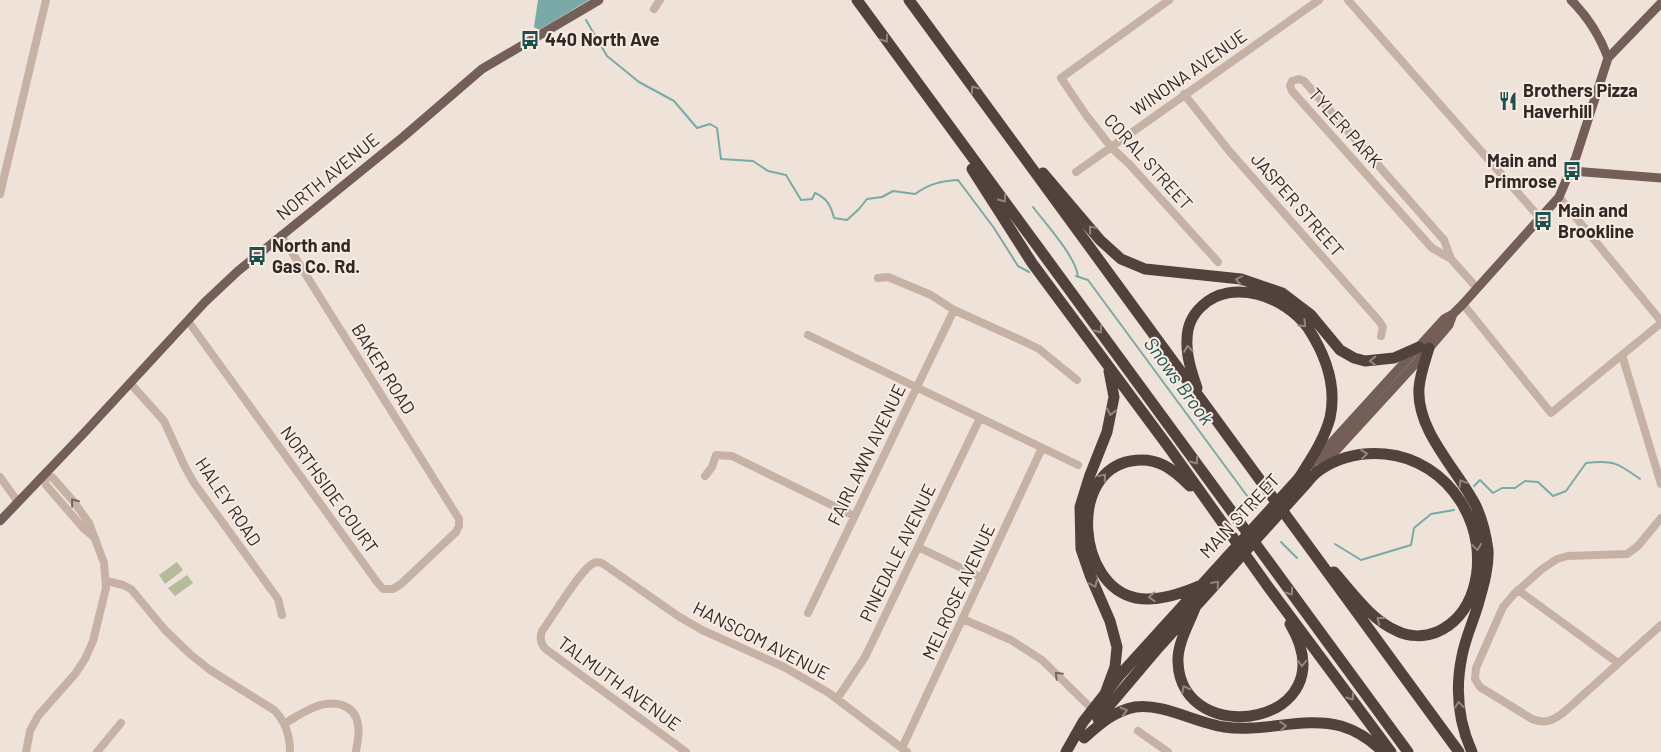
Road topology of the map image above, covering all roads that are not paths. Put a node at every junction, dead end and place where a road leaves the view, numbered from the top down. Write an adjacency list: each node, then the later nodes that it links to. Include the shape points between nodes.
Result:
1 (46, 0): 20 (street)
2 (599, 0): 23 (main road, NORTH AVENUE, via 482,69)
3 (660, 0): 11 (street)
4 (857, 0): 14 (highway, one-way to 14)
5 (909, 0): 15 (highway, one-way to 5)
6 (1168, 0): 16 (street, CORAL STREET, via 1061,78)
7 (1319, 0): 13 (street, WINONA AVENUE)
8 (1348, 0): 22 (street)
9 (1571, 0): 12 (main road, via 1601,40)
10 (1661, 3): 12 (main road, MAIN STREET)
11 (654, 9)
12 (1608, 58): 17 (main road, MAIN STREET)
13 (1184, 94): 16 (street, WINONA AVENUE); 33 (street, JASPER STREET, via 1230,152 1379,321 1383,327)
14 (932, 103): 36 (highway, via 1032,263); 88 (highway, one-way to 88)
15 (989, 110): 34 (highway, one-way to 15, via 1394,358 1365,361 1354,358 1340,350 1311,315 1282,293 1241,280 1145,269 1122,259 1100,240); 40 (highway)
16 (1111, 147): 18 (street, WINONA AVENUE); 25 (street, CORAL STREET)
17 (1572, 171): 19 (main road); 21 (main road, MAIN STREET)
18 (1076, 172)
19 (1661, 178)
20 (0, 194)
21 (1558, 197): 22 (main road, MAIN STREET); 31 (street)
22 (1540, 218): 27 (main road, MAIN STREET)
23 (281, 235): 30 (main road, NORTH AVENUE, via 238,271); 54 (street, BAKER ROAD)
24 (1451, 259): 24 (street, TYLER PARK, via 1444,240 1304,81 1299,78 1292,82 1292,91 1432,248); 27 (street, TYLER PARK)
25 (1218, 262)
26 (878, 278): 29 (street, via 888,277 931,295)
27 (1477, 288): 28 (main road, MAIN STREET)
28 (1462, 304): 34 (main road, MAIN STREET, via 1444,319); 35 (street, via 1551,413)
29 (954, 310): 37 (street, via 1039,349); 39 (street, FAIRLAWN AVENUE)
30 (188, 321): 38 (main road, NORTH AVENUE); 54 (street, NORTHSIDE COURT, via 383,589 393,589 401,584 456,532)
31 (1661, 322): 35 (street)
32 (808, 335): 39 (street)
33 (1381, 336)
34 (1424, 347): 44 (main road, MAIN STREET); 48 (main road, MAIN STREET); 90 (highway, one-way to 34, via 1463,729 1458,686 1462,654 1487,571 1486,533 1476,506 1426,423 1419,388)
35 (1622, 355): 49 (street)
36 (1108, 364): 51 (highway); 71 (highway, one-way to 71, via 1114,397 1107,432 1080,507 1081,549 1117,647 1115,667)
37 (1077, 380)
38 (130, 383): 45 (main road, NORTH AVENUE); 67 (street, HALEY ROAD, via 164,421 189,475 278,599)
39 (916, 387): 41 (street); 52 (street, FAIRLAWN AVENUE)
40 (1200, 396): 48 (highway, one-way to 48, via 1189,360 1187,340 1189,325 1207,301 1221,294 1252,292 1272,299 1290,311 1307,327 1325,359 1332,387 1330,417); 56 (highway)
41 (980, 418): 42 (street); 57 (street, PINEDALE AVENUE)
42 (1042, 448): 43 (street); 60 (street, MELROSE AVENUE)
43 (1078, 465)
44 (1318, 470): 48 (highway, MAIN STREET); 56 (highway, one-way to 56, via 1354,456 1375,453 1408,459 1428,469 1454,491 1469,516 1477,545 1477,576 1466,607 1452,623 1427,635 1406,634 1390,628 1375,616)
45 (43, 476): 50 (main road, NORTH AVENUE); 61 (street, via 46,485 95,538)
46 (705, 476): 52 (street, via 716,455 737,457)
47 (0, 477): 50 (street)
48 (1301, 482): 58 (highway, MAIN STREET, bridge)
49 (1661, 484)
50 (18, 502): 55 (main road, NORTH AVENUE)
51 (1211, 507): 62 (highway, one-way to 51, via 1180,594 1154,598 1137,598 1115,588 1105,579 1093,555 1089,510 1099,480 1110,469 1123,462 1144,458 1157,461 1179,475); 63 (highway)
52 (854, 516): 66 (street, FAIRLAWN AVENUE)
53 (1661, 518): 64 (street, via 1631,552 1562,557 1547,565)
54 (459, 520)
55 (0, 521)
56 (1304, 539): 89 (highway)
57 (918, 547): 60 (street); 72 (street, PINEDALE AVENUE, via 865,657)
58 (1230, 561): 62 (highway, MAIN STREET); 65 (highway, MAIN STREET, one-way to 58)
59 (597, 562): 72 (street, HANSCOM AVENUE, via 690,623 789,670); 83 (street, TALMUTH AVENUE, via 582,573 542,631 542,645)
60 (982, 578): 68 (street, MELROSE AVENUE)
61 (107, 581): 75 (street, via 132,589 165,630 190,654 269,706); 79 (street, via 90,650 75,674 38,716 30,731)
62 (1200, 586): 71 (highway, MAIN STREET)
63 (1269, 588): 65 (highway, one-way to 65, via 1294,630 1302,651 1302,668 1293,696 1270,714 1253,719 1217,717 1203,710 1190,698 1180,680 1179,649); 87 (highway, one-way to 87)
64 (1518, 590): 70 (street); 70 (street, via 1499,615 1476,668 1475,679 1482,689 1537,721 1548,722 1563,713)
65 (1195, 608): 77 (highway, MAIN STREET)
66 (808, 612)
67 (282, 615)
68 (963, 619): 73 (street, one-way to 68, via 1042,660 1011,640); 78 (street, MELROSE AVENUE)
69 (1661, 625): 70 (street)
70 (1618, 663)
71 (1105, 694): 73 (highway, MAIN STREET)
72 (837, 699): 78 (street, HANSCOM AVENUE)
73 (1093, 710): 84 (highway, MAIN STREET)
74 (122, 723): 80 (street)
75 (284, 724): 81 (street); 82 (street, via 316,707 337,703 345,705 357,717 359,737)
76 (1138, 731): 85 (street)
77 (1084, 738): 84 (highway, MAIN STREET); 86 (highway, one-way to 86, via 1111,715 1144,707 1225,727 1339,726 1362,735)
78 (905, 750)
79 (26, 752)
80 (97, 752)
81 (290, 752)
82 (356, 752)
83 (686, 752)
84 (1067, 752)
85 (1168, 752)
86 (1383, 752)
87 (1391, 752)
88 (1408, 752)
89 (1459, 752)
90 (1472, 752)

